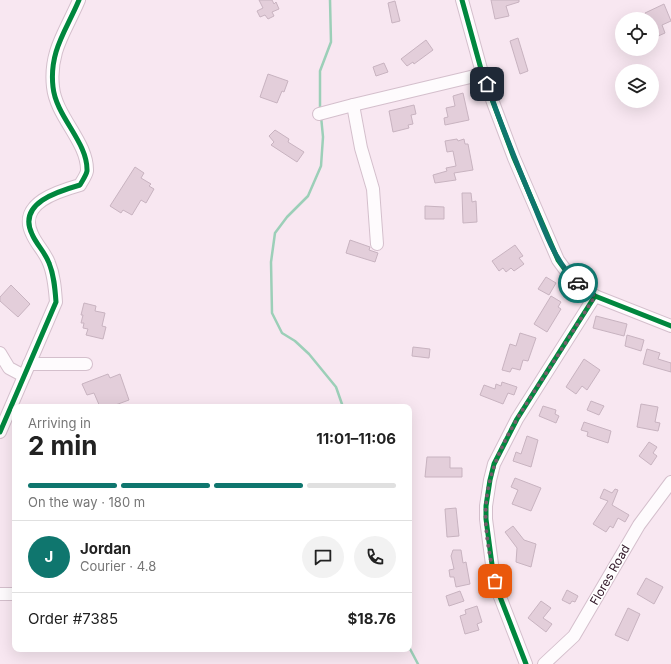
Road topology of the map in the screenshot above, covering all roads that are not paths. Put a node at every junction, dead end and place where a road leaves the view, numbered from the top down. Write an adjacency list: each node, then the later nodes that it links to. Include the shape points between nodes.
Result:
1 (79, 0): 10 (street, via 58,41 53,62 53,87 58,107 86,157 87,173 80,185 57,192 37,203 29,217 31,232 49,262 56,302)
2 (462, 0): 3 (street)
3 (483, 74): 4 (street); 7 (street, via 514,158 558,260 569,275)
4 (353, 105): 5 (street); 6 (street, via 361,148 373,189)
5 (319, 114)
6 (377, 244)
7 (595, 296): 8 (street); 17 (street, via 518,419 494,464 490,480 486,519 493,572)
8 (671, 326)
9 (0, 353): 12 (street, via 9,368)
10 (29, 364): 11 (street); 12 (street)
11 (86, 364)
12 (24, 376): 13 (street)
13 (0, 432)
14 (671, 482): 18 (street, Flores Road, via 639,525 574,636)
15 (0, 594): 16 (street)
16 (12, 594)
17 (526, 664)
18 (544, 664)

